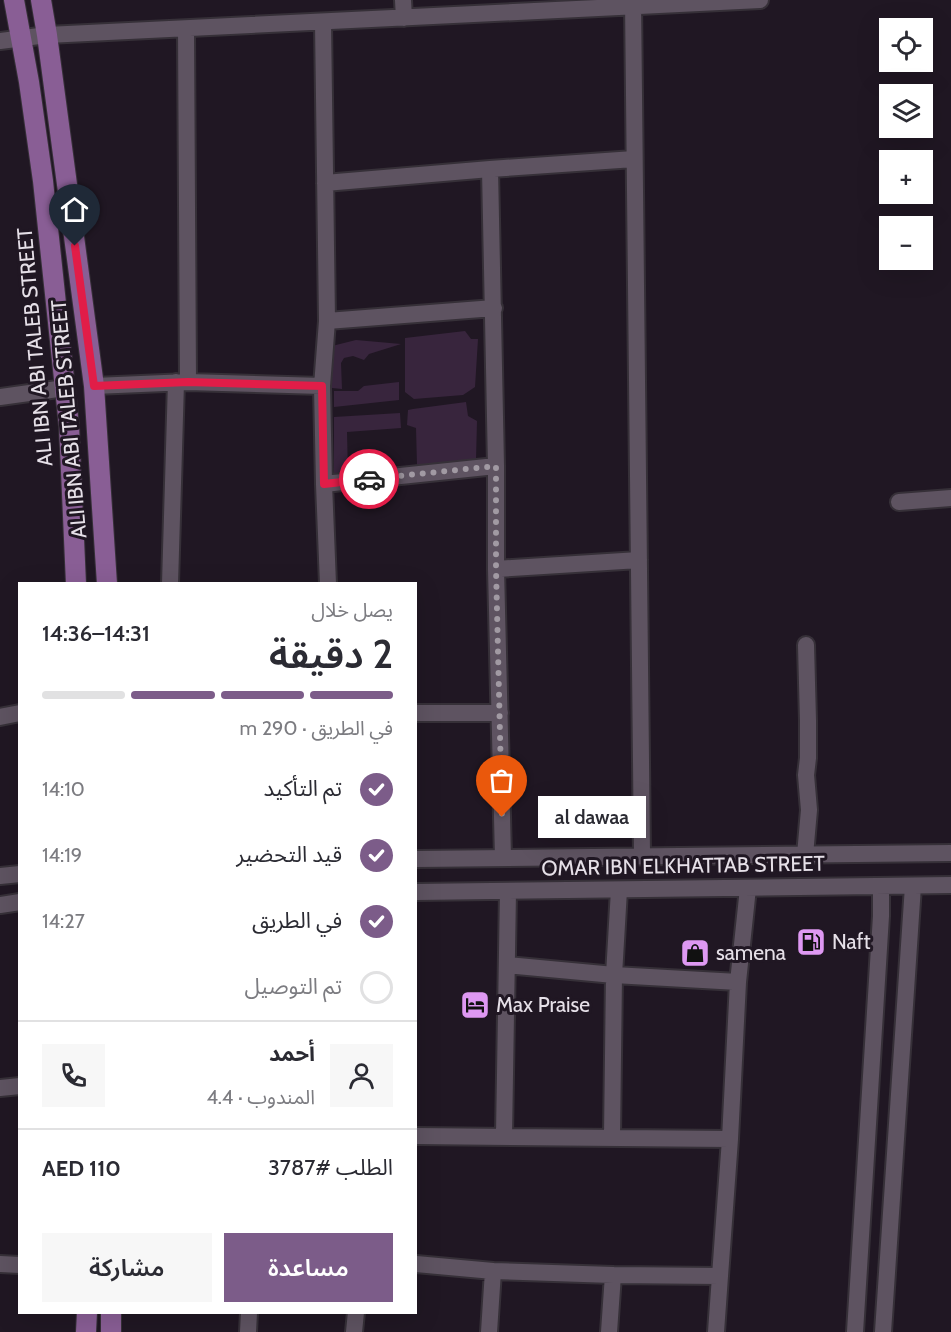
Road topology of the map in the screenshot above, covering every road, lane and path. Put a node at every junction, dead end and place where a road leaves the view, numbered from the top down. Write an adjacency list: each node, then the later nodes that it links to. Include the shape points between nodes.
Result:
1 (14, 0): 10 (main road, ALI IBN ABI TALEB STREET)
2 (41, 0): 9 (main road, ALI IBN ABI TALEB STREET)
3 (403, 0): 6 (street)
4 (760, 0): 5 (street)
5 (633, 3): 6 (street); 12 (street)
6 (404, 18): 7 (street)
7 (323, 22): 8 (street); 14 (street)
8 (186, 29): 9 (street); 17 (street)
9 (47, 36): 10 (street); 18 (main road, ALI IBN ABI TALEB STREET)
10 (21, 38): 11 (street); 20 (main road, ALI IBN ABI TALEB STREET, via 36,125)
11 (0, 41)
12 (634, 159): 13 (street); 26 (street)
13 (490, 169): 14 (street); 15 (street)
14 (325, 183): 16 (street)
15 (494, 308): 16 (street); 22 (street)
16 (327, 321): 19 (street)
17 (182, 382): 18 (street); 19 (street); 30 (street)
18 (94, 386): 29 (main road, ALI IBN ABI TALEB STREET)
19 (322, 386): 23 (street)
20 (65, 388): 21 (street); 28 (main road, ALI IBN ABI TALEB STREET)
21 (0, 397)
22 (496, 466): 23 (street); 27 (street)
23 (324, 484): 31 (street)
24 (951, 498): 25 (street)
25 (898, 502)
26 (639, 560): 27 (street); 39 (street)
27 (496, 569): 35 (street)
28 (76, 582)
29 (107, 582)
30 (170, 582)
31 (328, 582)
32 (806, 645): 38 (street, via 809,810)
33 (18, 713): 36 (street)
34 (417, 713): 35 (street)
35 (500, 713): 40 (street)
36 (0, 717)
37 (951, 853): 38 (street, OMAR IBN ELKHATTAB STREET)
38 (805, 855): 39 (street, OMAR IBN ELKHATTAB STREET)
39 (642, 856): 40 (street, OMAR IBN ELKHATTAB STREET)
40 (503, 858): 41 (street, OMAR IBN ELKHATTAB STREET)
41 (417, 859)
42 (18, 873): 43 (street)
43 (0, 876)
44 (951, 885): 46 (street, OMAR IBN ELKHATTAB STREET)
45 (881, 886): 46 (street, OMAR IBN ELKHATTAB STREET); 47 (street, OMAR IBN ELKHATTAB STREET); 79 (street)
46 (914, 886): 80 (street)
47 (748, 888): 48 (street, OMAR IBN ELKHATTAB STREET); 55 (street)
48 (619, 890): 49 (street, OMAR IBN ELKHATTAB STREET); 54 (street)
49 (508, 891): 50 (street, OMAR IBN ELKHATTAB STREET); 53 (street)
50 (417, 892)
51 (18, 902): 52 (street)
52 (0, 905)
53 (507, 965): 54 (street); 59 (street)
54 (614, 975): 55 (street); 60 (street)
55 (738, 982): 61 (street)
56 (18, 1086): 57 (street)
57 (0, 1088)
58 (417, 1136): 59 (street)
59 (504, 1136): 60 (street)
60 (612, 1137): 61 (street)
61 (730, 1139): 67 (street)
62 (0, 1264): 64 (street)
63 (417, 1264): 65 (street)
64 (18, 1265)
65 (493, 1271): 66 (street); 76 (street)
66 (613, 1275): 67 (street); 77 (street)
67 (720, 1276): 78 (street)
68 (87, 1314): 72 (main road)
69 (111, 1314): 73 (main road)
70 (249, 1314): 74 (street)
71 (356, 1314): 75 (street)
72 (86, 1332)
73 (111, 1332)
74 (248, 1332)
75 (354, 1332)
76 (489, 1332)
77 (609, 1332)
78 (716, 1332)
79 (855, 1332)
80 (883, 1332)

